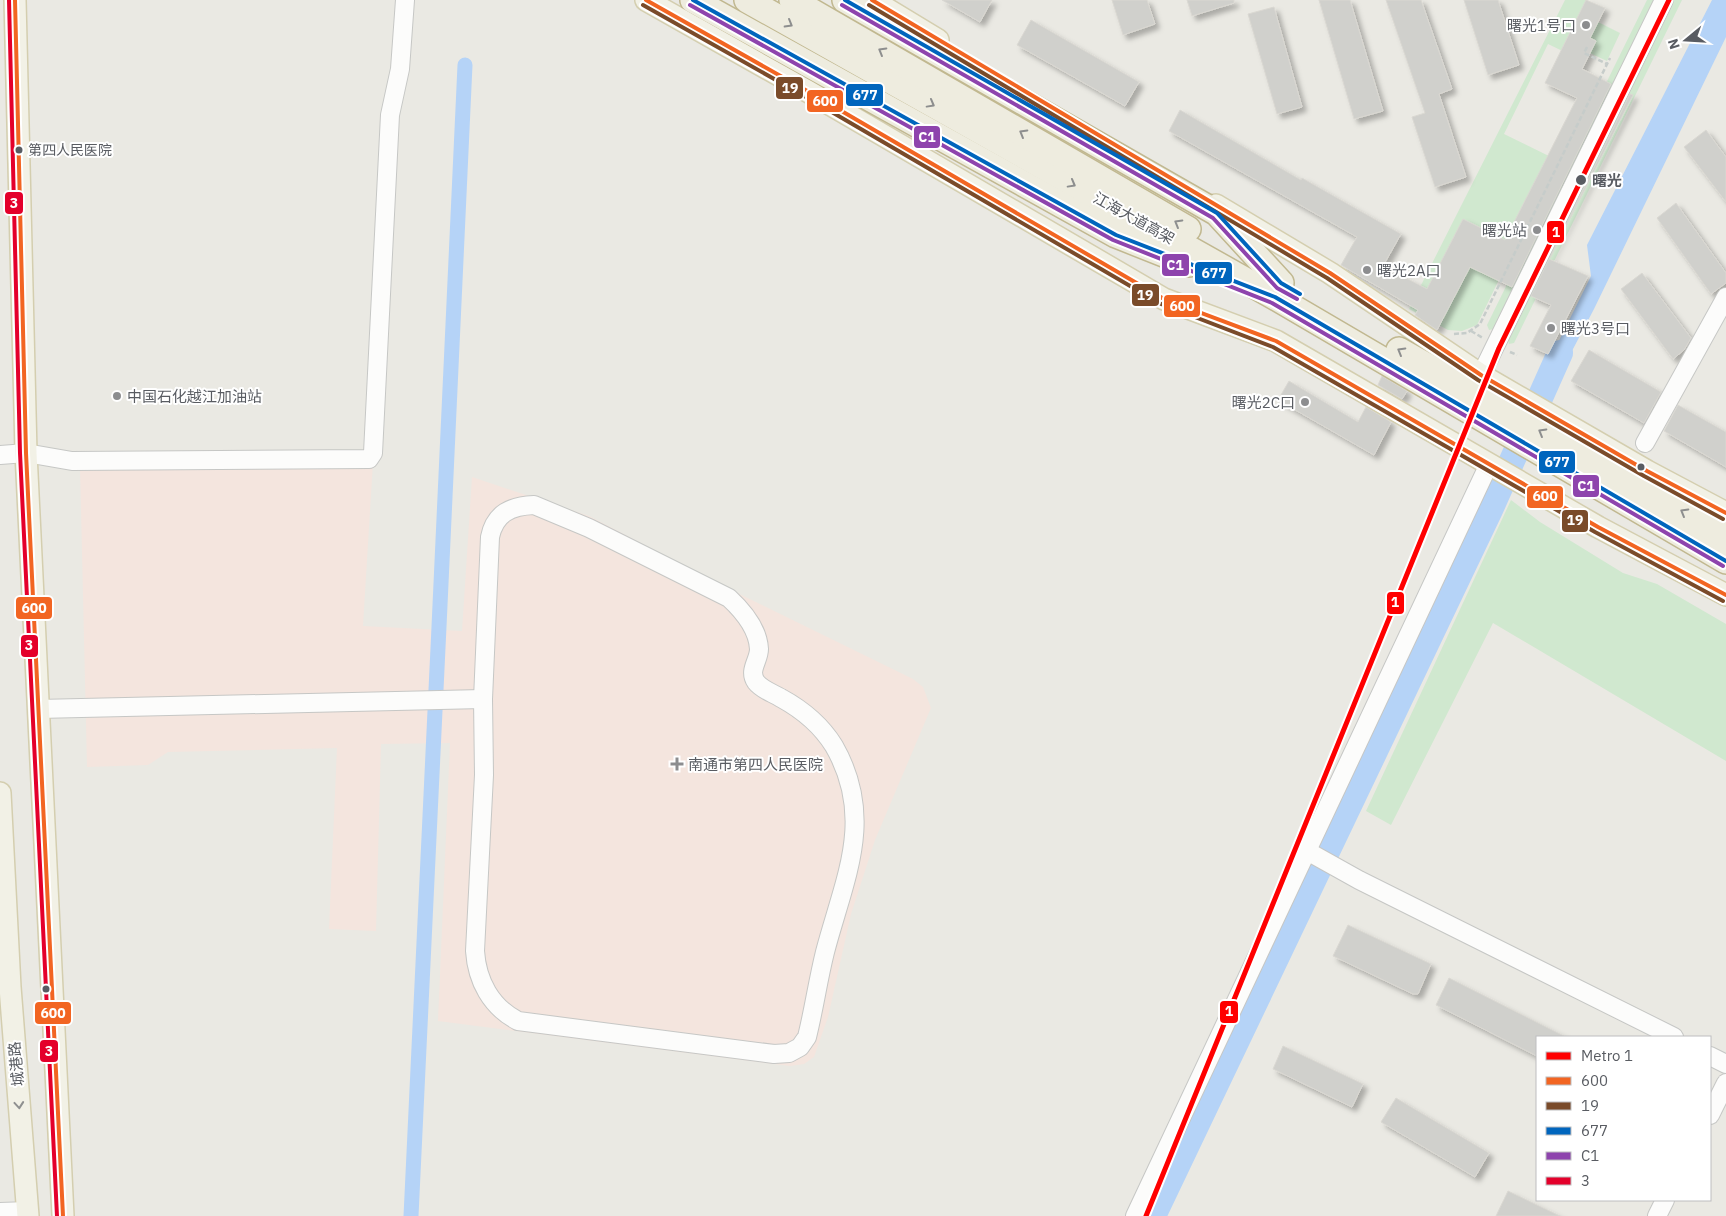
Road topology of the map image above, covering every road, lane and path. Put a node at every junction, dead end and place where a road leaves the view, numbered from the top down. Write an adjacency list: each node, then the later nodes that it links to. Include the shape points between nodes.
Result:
1 (15, 0): 18 (main road)
2 (405, 0): 18 (street, via 400,69 390,115 373,453 369,459 72,461)
3 (646, 0): 20 (main road, via 1164,299 1276,341)
4 (693, 0): 13 (highway, via 1116,235)
5 (747, 0): 13 (highway, 江海大道高架, one-way to 13)
6 (792, 0): 13 (highway, 江海大道高架, one-way to 6)
7 (845, 0): 13 (highway, via 1217,213)
8 (872, 0): 16 (main road, via 1330,273)
9 (1664, 0): 16 (street)
10 (1587, 47): 12 (path, via 1584,53)
11 (1610, 58): 12 (path)
12 (1607, 64): 15 (path, via 1480,324 1467,333)
13 (1278, 290): 22 (highway, 江海大道高架, one-way to 13); 23 (highway, 江海大道高架)
14 (1726, 296): 17 (street)
15 (1450, 333)
16 (1481, 375): 21 (main road, via 1647,472)
17 (1645, 443)
18 (26, 453): 19 (street); 26 (main road)
19 (0, 455)
20 (1489, 464): 24 (main road); 28 (street)
21 (1726, 513)
22 (1726, 536)
23 (1726, 561)
24 (1726, 595)
25 (483, 699): 25 (street, via 483,784 475,951 480,980 504,1014 533,1024 774,1054 789,1053 800,1046 807,1038 825,952 851,866 855,824 852,798 846,772 834,746 816,723 755,680 752,671 759,652 758,639 729,598 546,509 534,505 510,509 499,516 490,537); 26 (street)
26 (38, 709): 37 (main road)
27 (0, 793): 36 (main road, 城港路, one-way to 36, via 10,986)
28 (1308, 851): 29 (street, via 1359,880); 38 (street)
29 (1672, 1036)
30 (1711, 1056): 31 (street)
31 (1726, 1064)
32 (1726, 1083): 33 (street)
33 (1711, 1113)
34 (1664, 1201): 39 (street)
35 (0, 1212): 36 (street)
36 (28, 1213)
37 (63, 1216)
38 (1136, 1216)
39 (1657, 1216)

